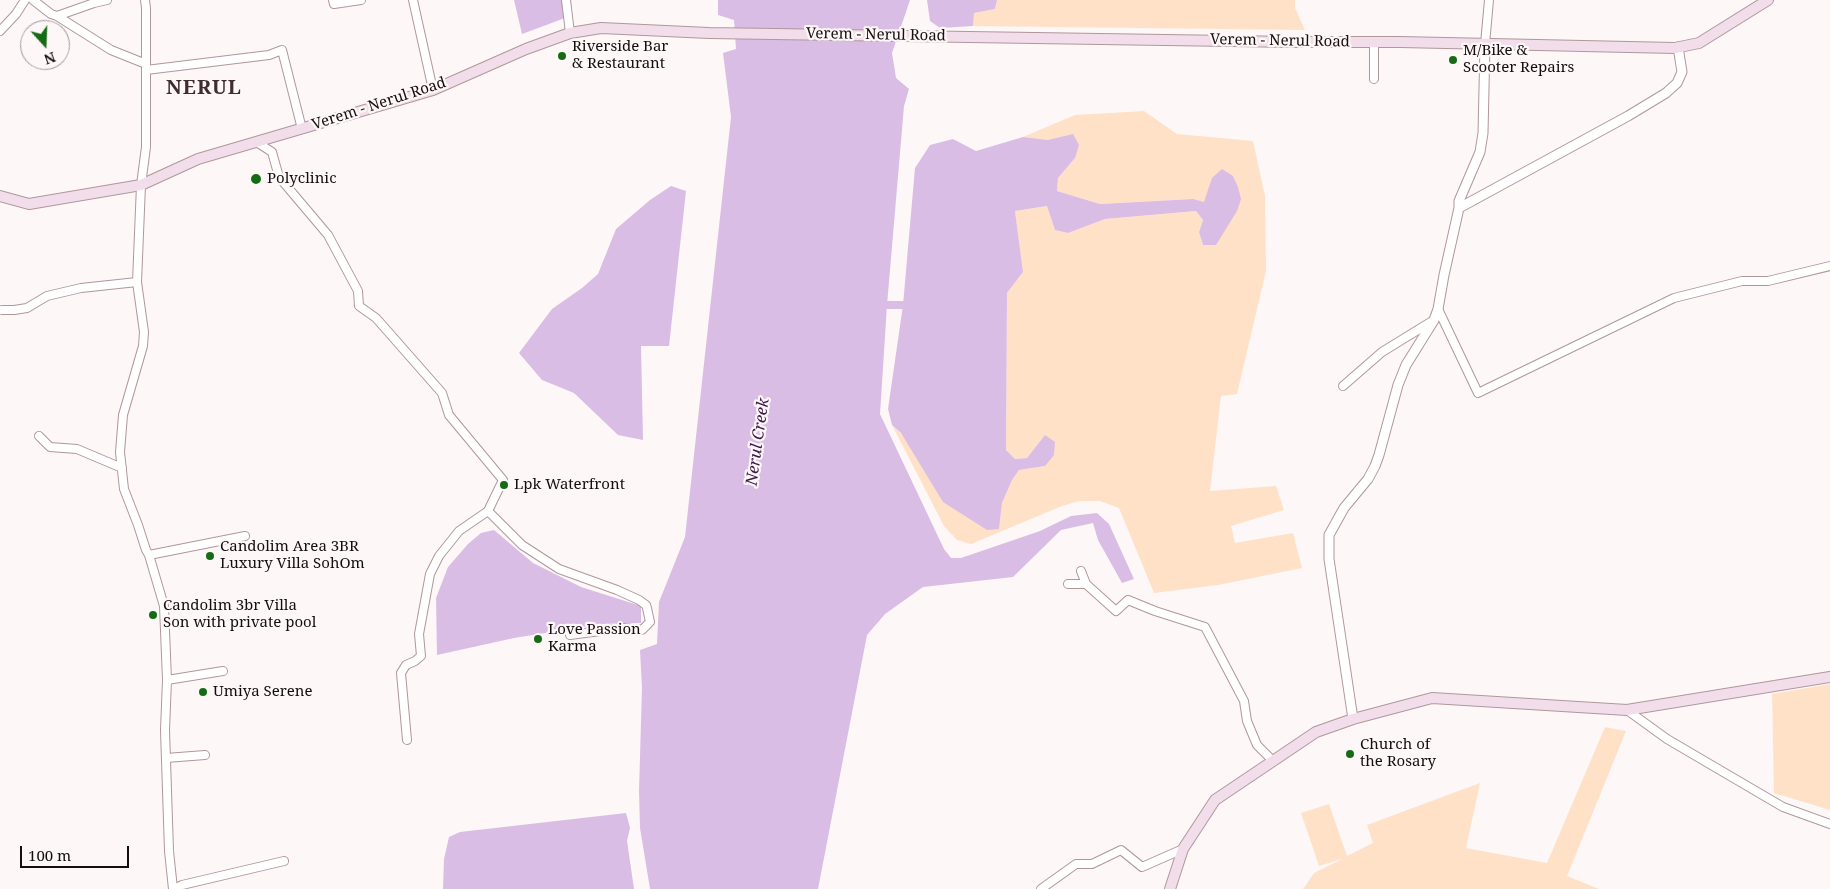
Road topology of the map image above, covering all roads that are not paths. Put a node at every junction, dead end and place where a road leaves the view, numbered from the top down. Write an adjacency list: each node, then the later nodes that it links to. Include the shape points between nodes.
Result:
1 (25, 0): 12 (street)
2 (33, 0): 11 (street)
3 (107, 0): 11 (street)
4 (145, 0): 17 (street)
5 (333, 0): 6 (street, via 334,4)
6 (361, 0)
7 (413, 0): 19 (street)
8 (566, 0): 13 (street)
9 (1489, 0): 15 (street)
10 (1768, 0): 16 (main road, Verem - Nerul Road, via 1699,43)
11 (57, 16): 17 (street, via 111,50)
12 (0, 31)
13 (570, 34): 14 (main road, Verem - Nerul Road, via 601,28 709,33); 19 (main road, Verem - Nerul Road, via 526,49)
14 (1374, 42): 15 (main road, Verem - Nerul Road); 18 (street)
15 (1486, 44): 16 (main road, Verem - Nerul Road); 24 (street, via 1480,152)
16 (1678, 47): 24 (street, via 1682,72 1666,93)
17 (146, 67): 20 (street, via 268,55 282,50); 22 (street, via 146,147)
18 (1374, 79)
19 (434, 90): 20 (main road, Verem - Nerul Road)
20 (302, 129): 21 (main road, Verem - Nerul Road)
21 (258, 142): 22 (main road, Verem - Nerul Road, via 198,159); 33 (street, via 272,152 279,178 328,234 358,291 359,306 376,318 442,393 449,415 503,480)
22 (141, 185): 23 (main road, Verem - Nerul Road, via 29,204); 26 (street)
23 (0, 196)
24 (1459, 208): 27 (street)
25 (1830, 266): 27 (street, via 1768,281 1742,281 1674,298 1478,393)
26 (136, 282): 28 (street, via 81,288 47,296 27,308); 32 (street, via 144,332 143,346 123,415)
27 (1438, 308): 29 (street)
28 (2, 310)
29 (1434, 320): 30 (street, via 1382,352); 44 (street, via 1406,365 1375,466 1329,535 1329,558)
30 (1343, 386)
31 (39, 436): 32 (street, via 50,447 77,450)
32 (122, 468): 35 (street, via 124,489)
33 (488, 511): 39 (street, via 522,545 559,569 617,590 639,600 647,608 650,622 642,630 623,628); 45 (street, via 459,531 439,556 430,574 419,634 421,656 406,665 401,673)
34 (245, 536): 35 (street)
35 (150, 555): 42 (street, via 164,606)
36 (1081, 571): 38 (street)
37 (1068, 584): 38 (street)
38 (1086, 584): 48 (street, via 1116,611 1128,600 1205,627 1244,701 1247,721 1257,745)
39 (570, 635)
40 (223, 671): 42 (street)
41 (1830, 677): 43 (main road)
42 (168, 680): 47 (street)
43 (1627, 710): 44 (main road, via 1432,698); 49 (street, via 1667,739 1783,808)
44 (1353, 719): 48 (main road, via 1316,732)
45 (407, 740)
46 (206, 755): 47 (street)
47 (166, 758): 52 (street, via 169,852)
48 (1273, 761): 50 (main road, via 1215,800)
49 (1830, 824)
50 (1183, 849): 53 (street, via 1142,866 1121,850 1092,864 1076,864); 54 (main road)
51 (284, 861): 52 (street)
52 (174, 889)
53 (1041, 889)
54 (1170, 889)

